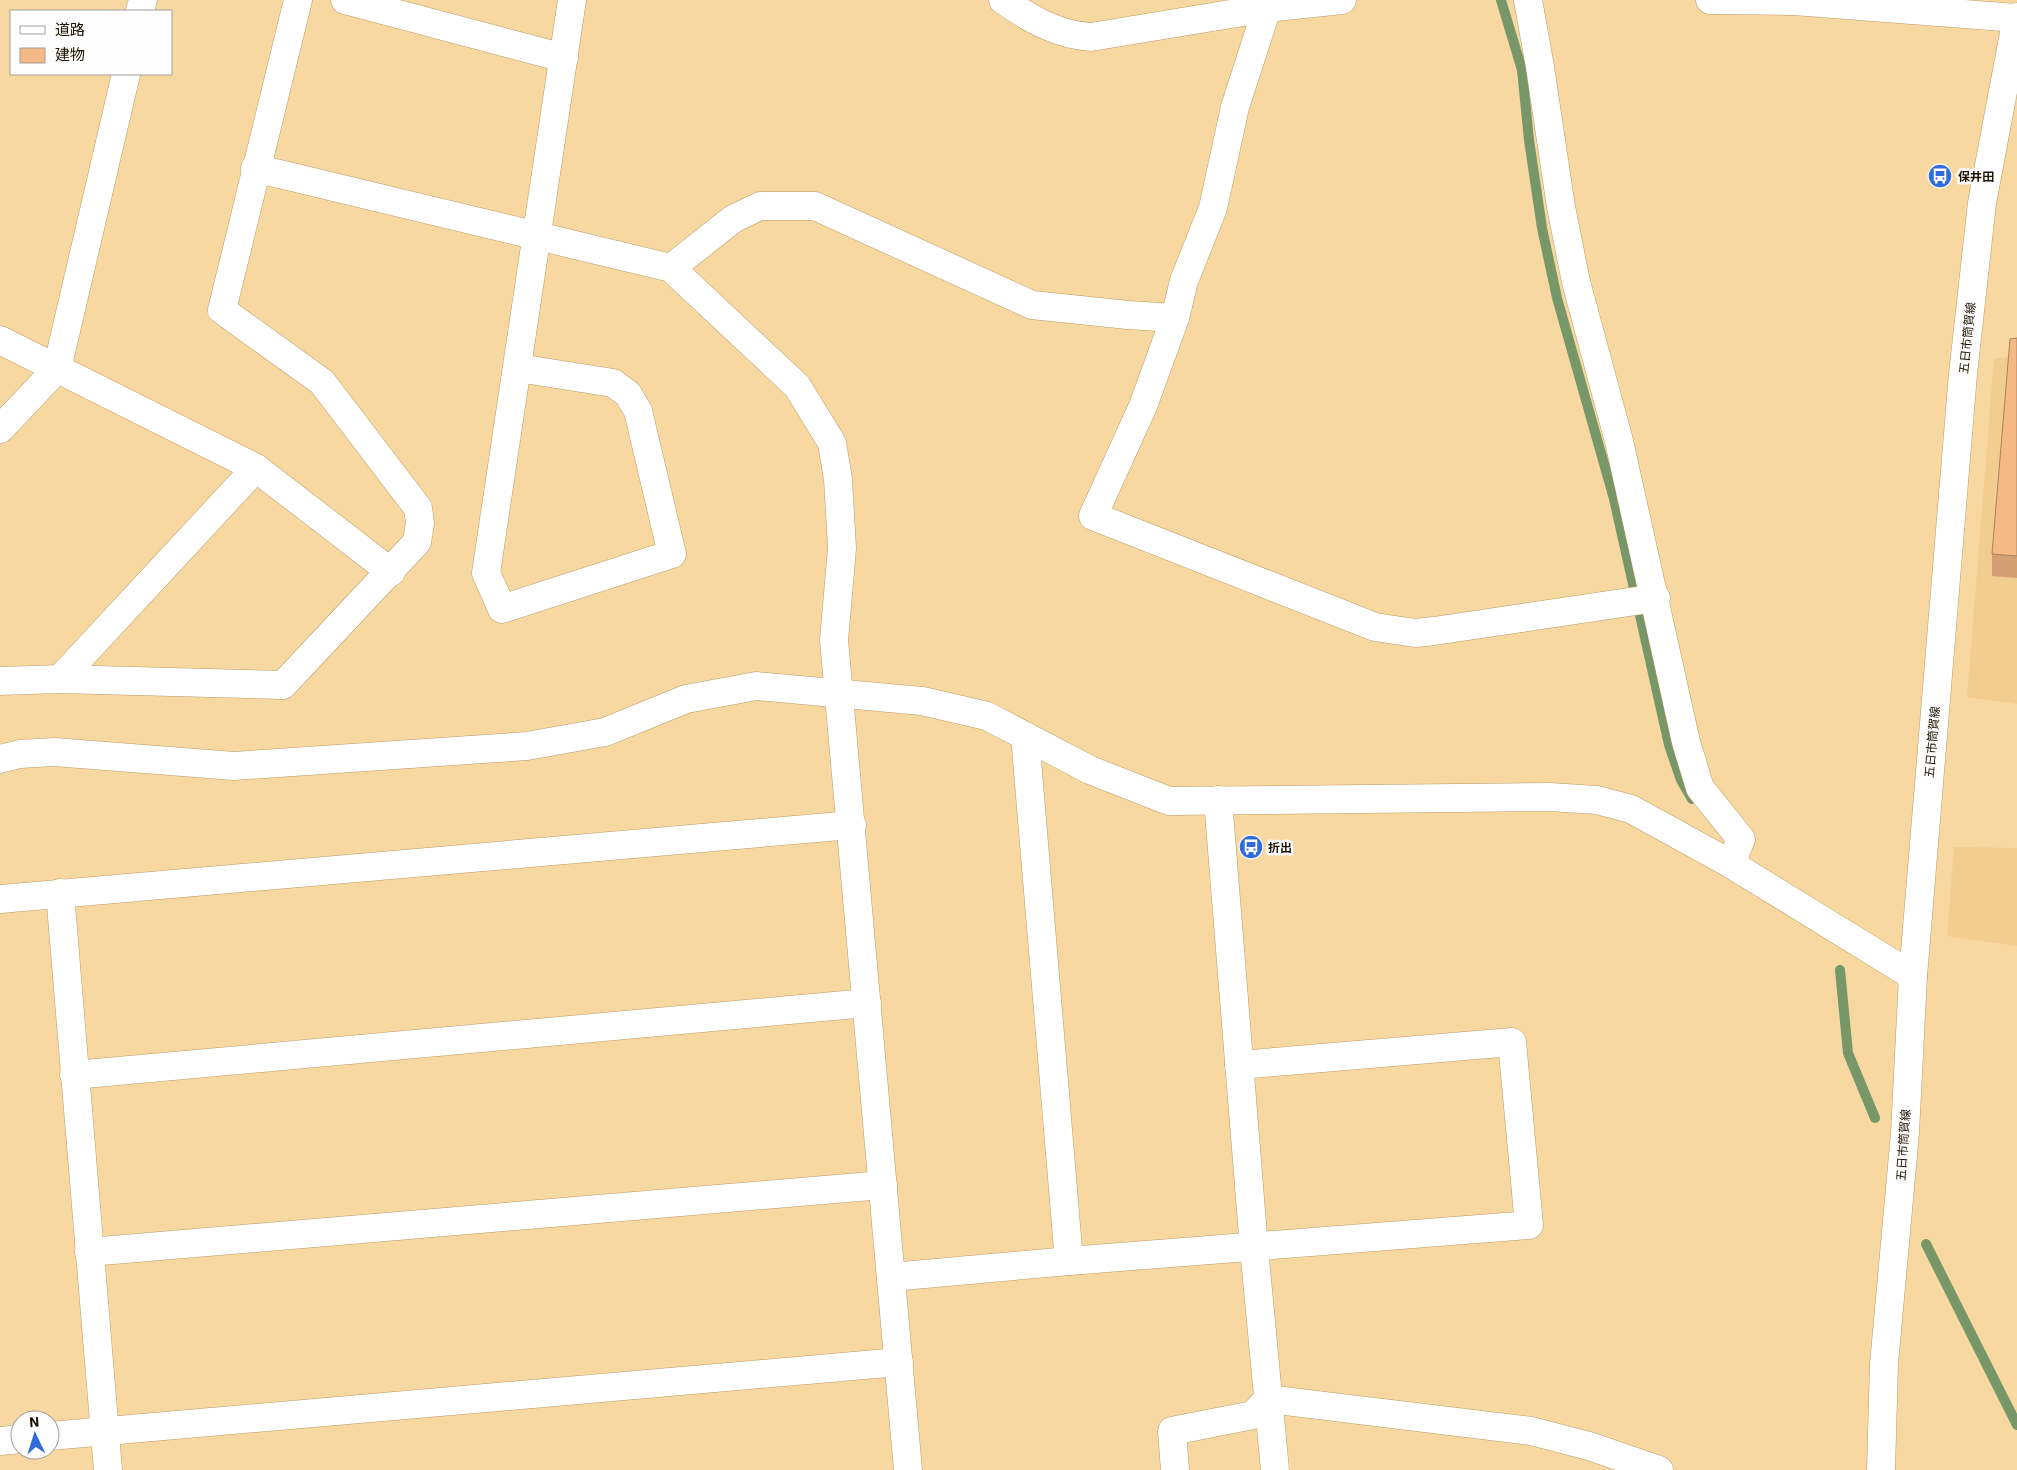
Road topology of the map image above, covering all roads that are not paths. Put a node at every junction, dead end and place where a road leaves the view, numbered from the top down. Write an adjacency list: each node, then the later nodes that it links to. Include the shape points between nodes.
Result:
1 (298, 0): 13 (street)
2 (345, 0): 11 (street)
3 (572, 0): 11 (street)
4 (1003, 0): 9 (street, via 1046,26 1071,36 1091,37)
5 (1342, 0): 9 (street)
6 (1528, 0): 23 (street, via 1561,207 1576,282 1619,441)
7 (1710, 0): 8 (street)
8 (1794, 0): 10 (street)
9 (1267, 8): 16 (street, via 1235,107 1213,208 1184,281)
10 (2017, 18): 34 (street, 五日市筒賀線, via 1982,203 1966,346)
11 (564, 58): 14 (street)
12 (126, 75): 19 (street)
13 (255, 168): 14 (street); 22 (street, via 222,310 322,382 418,508 417,542)
14 (537, 235): 15 (street); 18 (street)
15 (671, 268): 16 (street, via 733,219 760,206 815,206 1032,305); 26 (street, via 797,386 832,444 838,479 842,548 834,640)
16 (1175, 318): 23 (street, via 1144,406 1092,516 1375,627 1396,632 1434,631)
17 (0, 340): 19 (street)
18 (518, 368): 18 (street, via 613,383 628,394 638,411 672,554 502,609 486,573)
19 (57, 369): 20 (street); 21 (street)
20 (0, 429)
21 (256, 468): 22 (street); 24 (street)
22 (391, 572): 24 (street, via 283,685)
23 (1644, 600): 31 (street, via 1700,788 1741,839)
24 (60, 679): 25 (street)
25 (0, 682)
26 (840, 693): 27 (street, via 922,701 987,716); 28 (street, via 756,686 686,700 605,732 527,746 234,766 54,752); 30 (street)
27 (1025, 736): 29 (street, via 1090,770 1169,800); 41 (street)
28 (0, 759)
29 (1218, 800): 31 (street, via 1549,797 1597,800 1631,809); 36 (street)
30 (852, 825): 32 (street); 35 (street)
31 (1732, 864): 34 (street)
32 (60, 893): 33 (street); 37 (street)
33 (0, 899)
34 (1912, 976): 52 (street, 五日市筒賀線, via 1905,1133 1884,1364)
35 (867, 1003): 37 (street); 38 (street)
36 (1239, 1065): 39 (street); 39 (street, via 1512,1042 1530,1225)
37 (74, 1075): 40 (street)
38 (883, 1185): 40 (street); 42 (street)
39 (1254, 1248): 41 (street); 44 (street)
40 (89, 1252): 45 (street)
41 (1069, 1261): 42 (street)
42 (891, 1277): 43 (street)
43 (898, 1362): 45 (street); 48 (street)
44 (1268, 1399): 49 (street, via 1253,1416 1172,1431); 50 (street); 51 (street, via 1531,1431 1590,1446)
45 (104, 1431): 46 (street); 47 (street)
46 (60, 1435)
47 (108, 1470)
48 (908, 1470)
49 (1175, 1470)
50 (1275, 1470)
51 (1659, 1470)
52 (1881, 1470)

